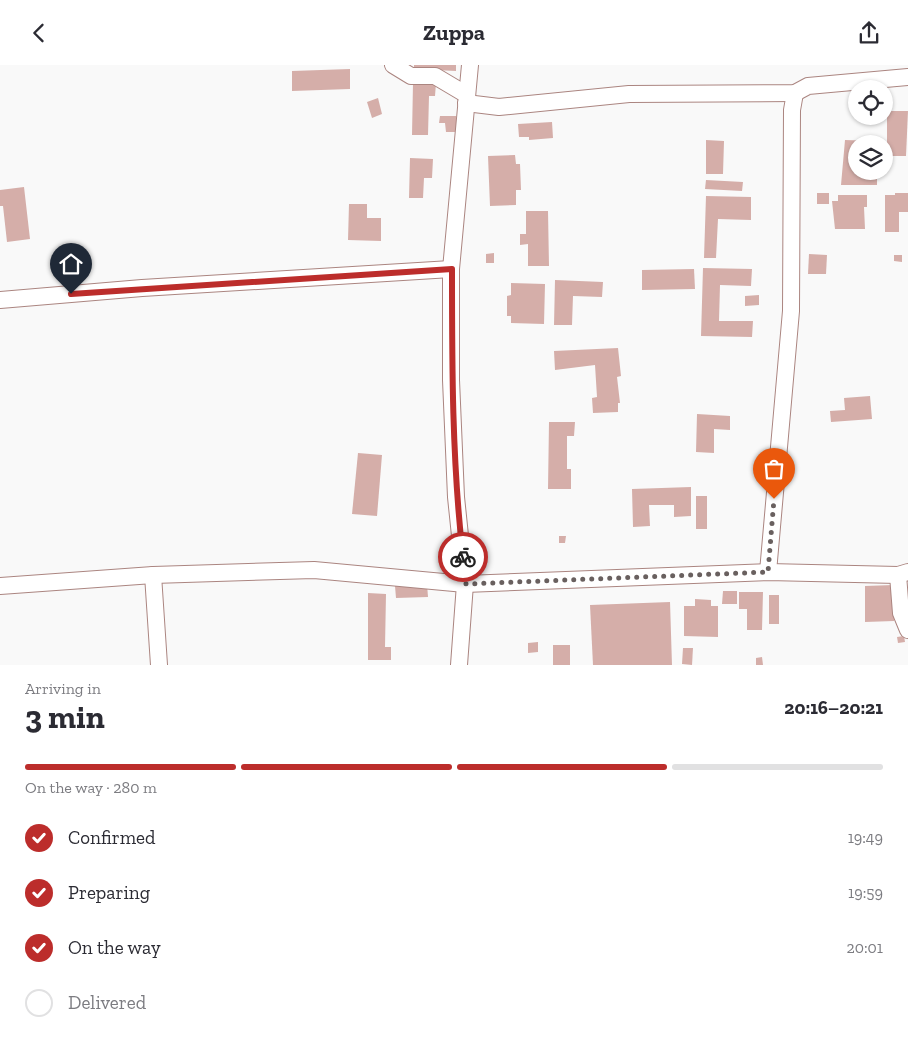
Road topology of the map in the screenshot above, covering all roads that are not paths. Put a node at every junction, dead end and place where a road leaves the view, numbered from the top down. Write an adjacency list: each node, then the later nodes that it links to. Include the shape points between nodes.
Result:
1 (393, 65): 5 (street, via 411,76 435,76)
2 (470, 65): 5 (street)
3 (908, 77): 4 (street, via 808,86)
4 (795, 93): 5 (street, via 629,94 498,107); 8 (street, via 792,110 791,311)
5 (467, 99): 6 (street)
6 (452, 269): 7 (street); 11 (street, via 451,380 455,477)
7 (0, 300)
8 (768, 572): 9 (street); 11 (street)
9 (903, 574): 13 (street, via 901,613)
10 (153, 575): 11 (street, via 314,570); 12 (street); 14 (street)
11 (466, 584): 15 (street)
12 (0, 586)
13 (908, 630)
14 (159, 665)
15 (458, 665)

